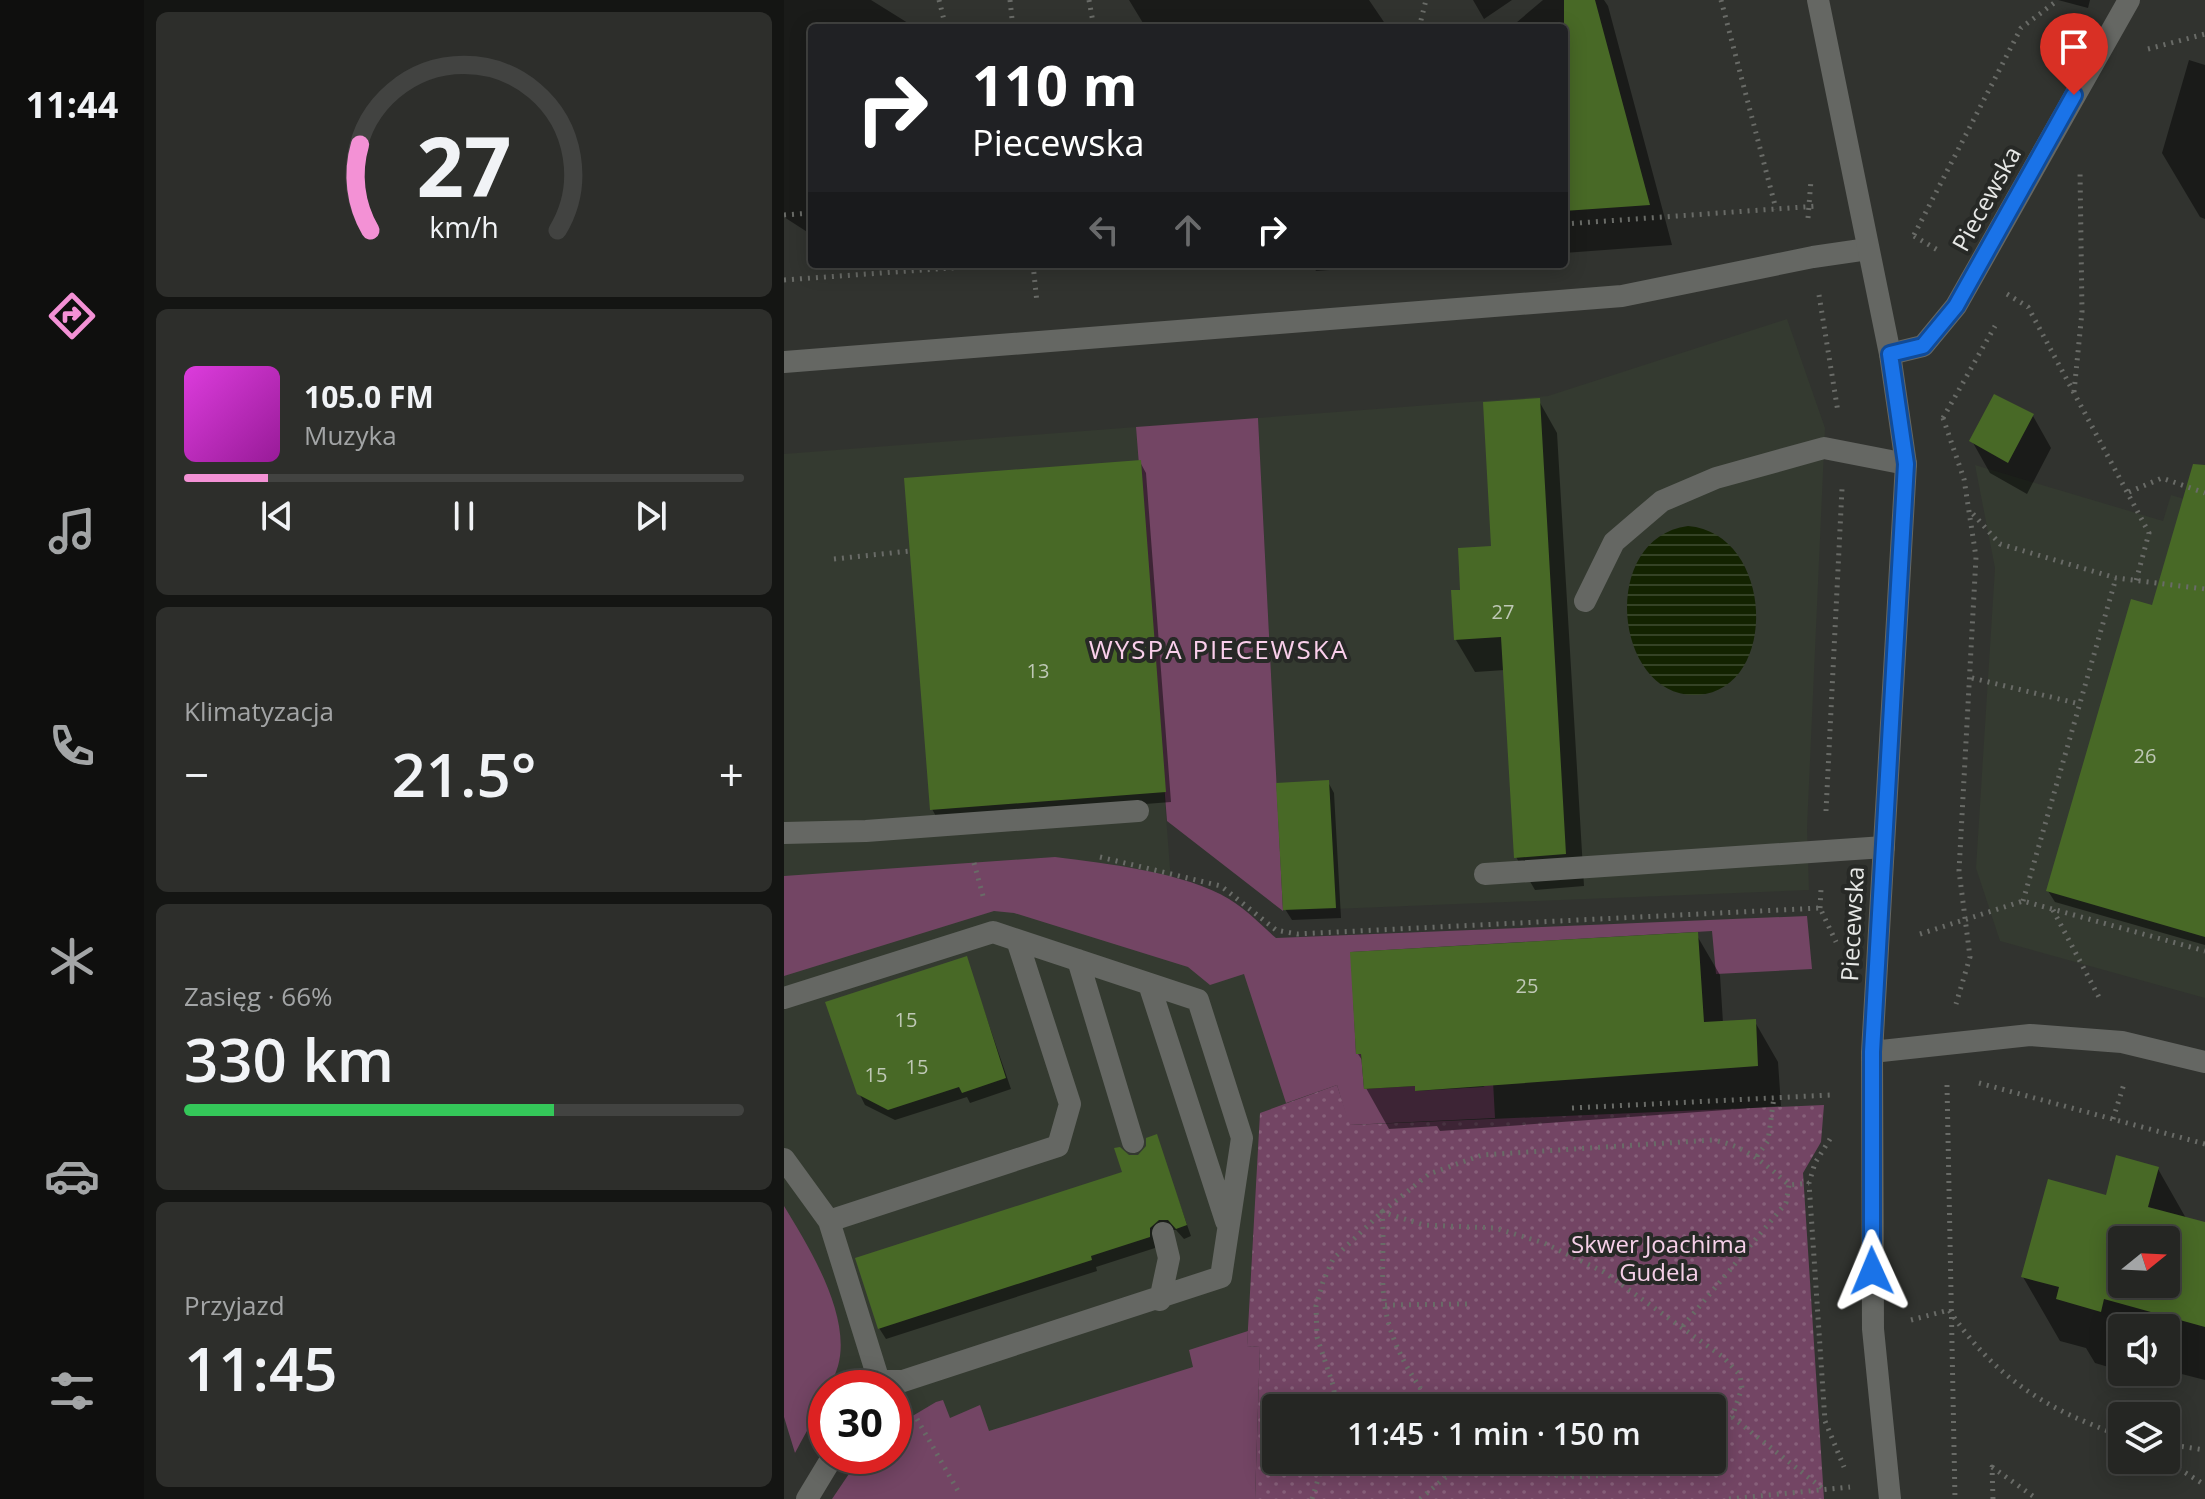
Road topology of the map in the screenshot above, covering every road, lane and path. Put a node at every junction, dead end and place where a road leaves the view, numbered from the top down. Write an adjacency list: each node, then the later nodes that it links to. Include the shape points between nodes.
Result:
1 (939, 0): 9 (path)
2 (1010, 0): 10 (path)
3 (1089, 0): 11 (path)
4 (1426, 0): 12 (path)
5 (1721, 0): 16 (path)
6 (1818, 0): 21 (street, Piecewska)
7 (2058, 0): 20 (path, via 2021,28 1914,236)
8 (2129, 0): 26 (street, Piecewska, via 1956,306 1923,346)
9 (945, 24)
10 (1013, 24)
11 (1093, 24)
12 (1420, 24)
13 (2080, 165): 28 (path, via 2082,312)
14 (1813, 170): 15 (path)
15 (1807, 207): 16 (path); 22 (path)
16 (1776, 209): 19 (path)
17 (808, 213): 18 (path)
18 (784, 215)
19 (1568, 224)
20 (1904, 237)
21 (1868, 249): 22 (street); 26 (street, Piecewska)
22 (1813, 257): 27 (street, via 1622,296); 30 (path)
23 (950, 268): 24 (path)
24 (784, 280)
25 (2028, 307): 28 (path)
26 (1890, 354): 31 (street, Piecewska)
27 (784, 362)
28 (2074, 393): 32 (path)
29 (1943, 419): 34 (path)
30 (1844, 450): 31 (street); 40 (street, via 1824,448 1716,478 1662,501 1614,542); 46 (path)
31 (1906, 464): 45 (street, Piecewska)
32 (2129, 492): 33 (path, via 2162,478); 38 (path, via 2149,533)
33 (2205, 493)
34 (1971, 512): 37 (path, via 2000,544); 41 (path, via 1976,557)
35 (910, 551): 36 (path)
36 (834, 559)
37 (2116, 578): 38 (path); 42 (path)
38 (2136, 581): 39 (path)
39 (2205, 589)
40 (1585, 601)
41 (1972, 678): 42 (path); 53 (path, via 1959,871)
42 (2080, 704): 51 (path)
43 (1138, 811): 44 (street)
44 (784, 833)
45 (1884, 847): 46 (street); 62 (street, Piecewska)
46 (1823, 849): 50 (street); 52 (path)
47 (1086, 855): 52 (path, via 1221,886 1276,930 1297,934)
48 (985, 856): 49 (path)
49 (972, 857)
50 (1485, 874)
51 (2023, 901): 53 (path); 56 (path)
52 (1820, 908): 57 (path, via 1836,938)
53 (1966, 919): 54 (path); 61 (path, via 1970,957)
54 (1906, 938)
55 (1017, 940): 58 (street); 60 (street, via 993,932); 79 (street, via 1070,1104 1058,1146)
56 (2205, 951)
57 (1835, 953)
58 (1078, 960): 59 (street); 72 (street)
59 (1149, 984): 80 (street); 80 (street, via 1198,1000 1242,1138)
60 (784, 998)
61 (1952, 1016)
62 (1872, 1052): 63 (street, via 2030,1035 2122,1042); 87 (street, Piecewska)
63 (2205, 1062)
64 (1831, 1079): 67 (path)
65 (1969, 1084): 73 (path)
66 (1958, 1086): 85 (path, via 1946,1088)
67 (1831, 1095): 68 (path); 69 (path)
68 (1774, 1097): 70 (path); 74 (path, via 1768,1141)
69 (1830, 1107)
70 (1572, 1108)
71 (1830, 1132): 76 (path)
72 (1133, 1142)
73 (2205, 1144)
74 (1757, 1156): 77 (path); 78 (path, via 1737,1144 1713,1140 1482,1155 1429,1174)
75 (784, 1159): 79 (street)
76 (1809, 1183): 77 (path); 99 (path, via 1825,1421)
77 (1789, 1185): 86 (path, via 1786,1203)
78 (1382, 1212): 84 (path); 86 (path, via 1424,1225 1495,1228 1544,1243 1604,1272); 90 (path, via 1333,1259 1316,1306 1317,1337)
79 (829, 1221): 88 (street)
80 (1228, 1226): 82 (street, via 1221,1277)
81 (1163, 1233): 82 (street, via 1169,1258)
82 (1160, 1300): 89 (street)
83 (1467, 1304): 84 (path)
84 (1385, 1305): 91 (path, via 1396,1345)
85 (1949, 1310): 87 (path); 94 (path, via 1970,1340 2020,1387 2069,1418); 114 (path)
86 (1683, 1327): 92 (path, via 1740,1375 1742,1388)
87 (1873, 1329): 113 (street, Piecewska)
88 (873, 1370)
89 (912, 1378)
90 (1335, 1394)
91 (1424, 1394)
92 (1732, 1417): 93 (path); 106 (path)
93 (1726, 1421)
94 (2108, 1431)
95 (2180, 1446): 96 (path)
96 (2205, 1450)
97 (937, 1453): 107 (path)
98 (2180, 1469): 105 (path)
99 (1845, 1470)
100 (822, 1474): 108 (street)
101 (1320, 1474): 109 (path)
102 (1449, 1474): 110 (path)
103 (1572, 1474): 104 (path)
104 (1614, 1474)
105 (2205, 1485)
106 (1822, 1489): 111 (path); 112 (path, via 1850,1484)
107 (958, 1491)
108 (807, 1499)
109 (1312, 1499)
110 (1420, 1499)
111 (1729, 1499)
112 (1851, 1499)
113 (1890, 1499)
114 (1955, 1499)
115 (1993, 1499): 116 (path, via 1992,1467)
116 (2037, 1499)

